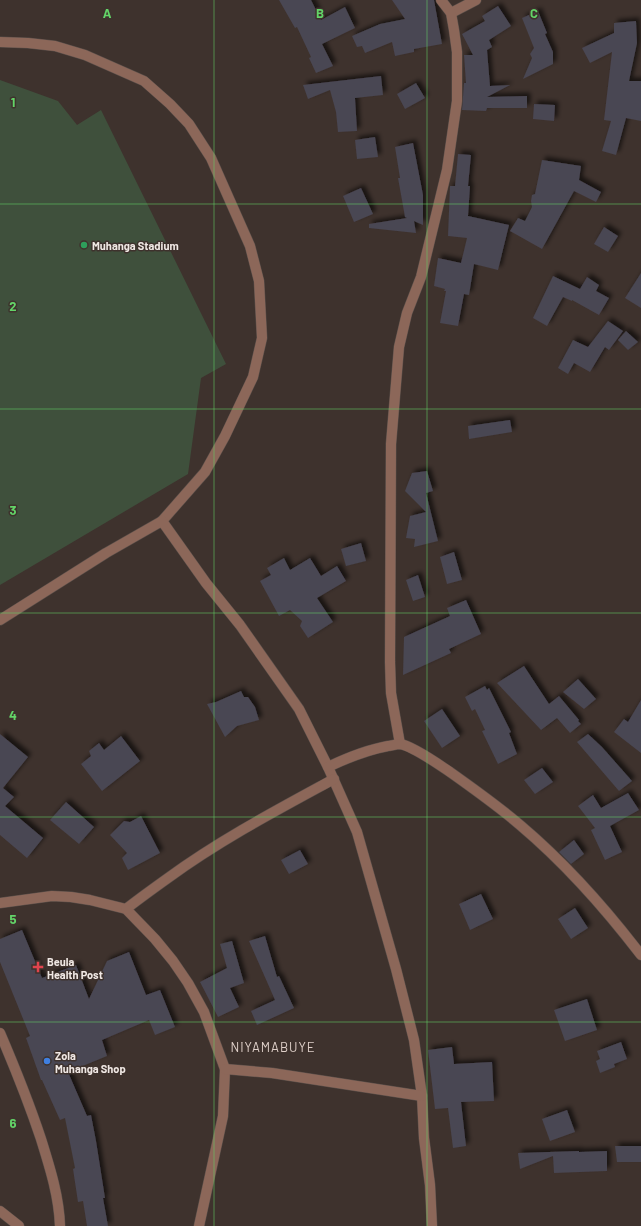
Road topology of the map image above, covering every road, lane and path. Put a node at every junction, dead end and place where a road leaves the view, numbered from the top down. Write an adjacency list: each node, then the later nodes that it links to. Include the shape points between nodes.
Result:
1 (441, 0): 3 (street)
2 (476, 0): 3 (street)
3 (451, 13): 7 (street, via 457,52 457,101 445,178 399,348 391,444 390,678)
4 (0, 42): 5 (street, via 28,42 55,46 85,55 144,81 189,124 211,158 250,246 259,281 262,338 253,377 225,436 204,472)
5 (162, 521): 6 (street); 8 (street, via 299,709)
6 (0, 620)
7 (400, 744): 8 (street, via 368,750); 12 (street, via 440,766 521,825 600,904)
8 (328, 767): 9 (street)
9 (334, 779): 11 (street, via 258,820 169,877); 15 (street, via 357,832 396,970 414,1040)
10 (0, 903): 11 (street, via 52,896 90,900)
11 (126, 909): 14 (street, via 155,939 188,983 204,1012)
12 (641, 955)
13 (0, 1033): 18 (street, via 26,1096 48,1161 58,1197)
14 (225, 1069): 15 (street, via 272,1073); 19 (street, via 223,1116)
15 (422, 1096): 20 (street)
16 (0, 1211): 17 (street)
17 (20, 1226)
18 (60, 1226)
19 (199, 1226)
20 (432, 1226)

